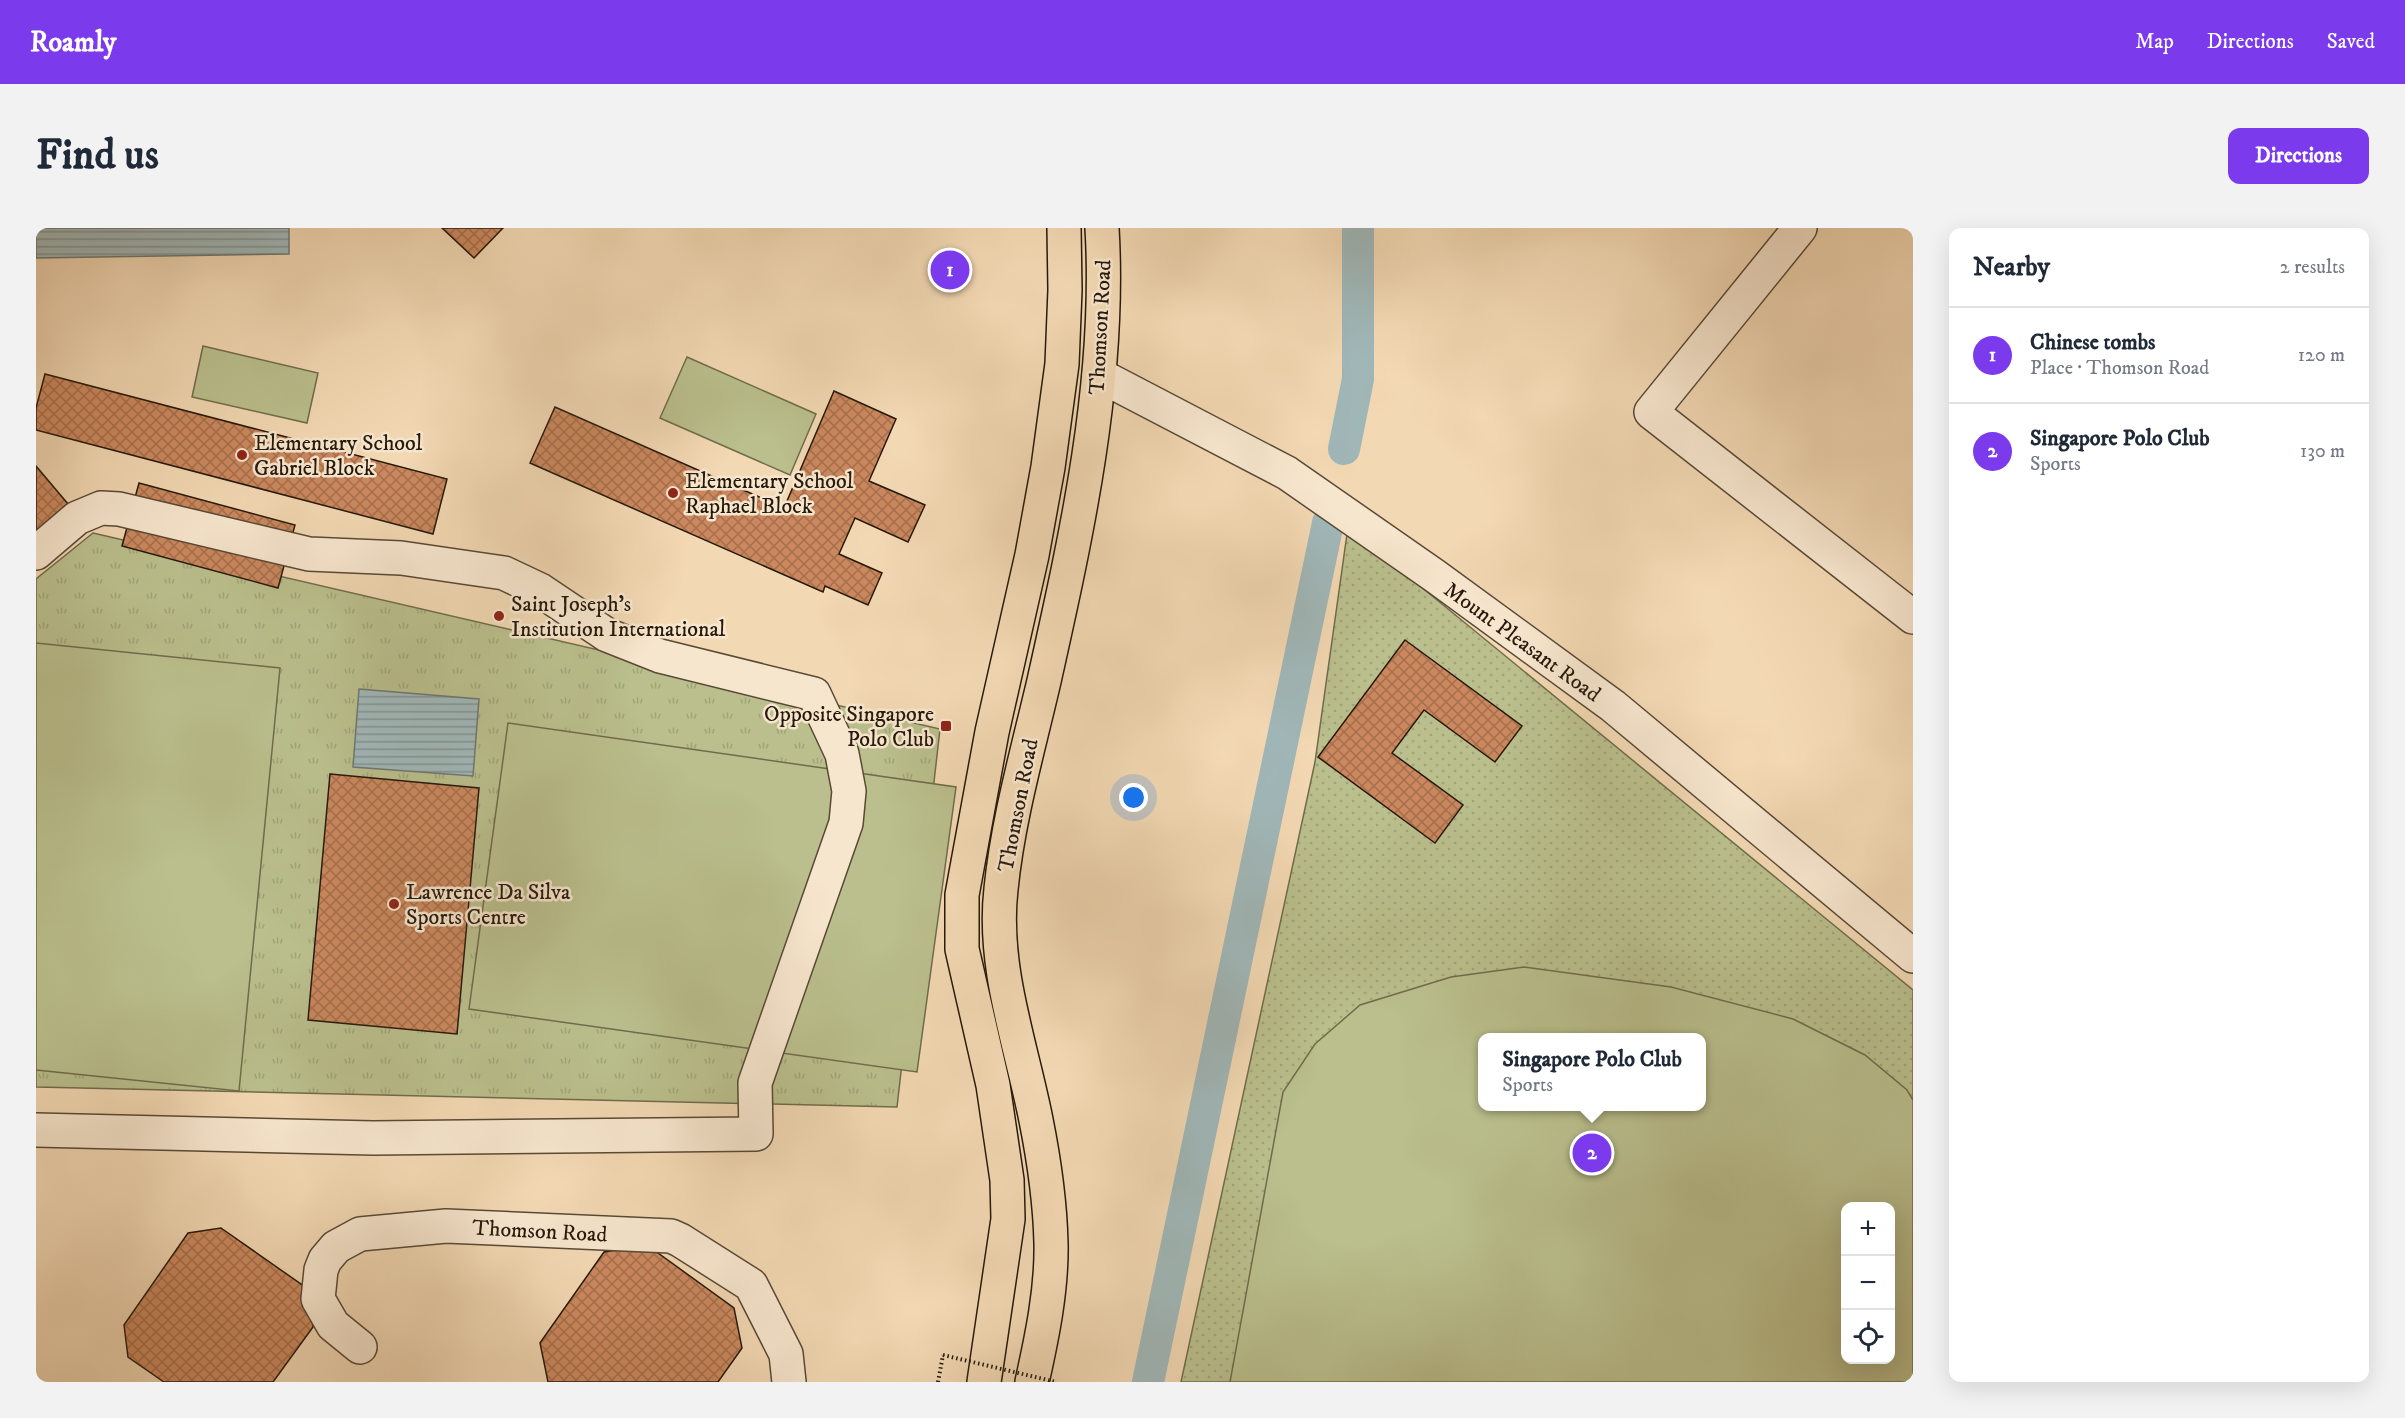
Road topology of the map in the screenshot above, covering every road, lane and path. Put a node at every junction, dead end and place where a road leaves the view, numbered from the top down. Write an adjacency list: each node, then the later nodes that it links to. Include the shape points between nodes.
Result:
1 (1064, 228): 12 (main road, Thomson Road, via 1062,364 1048,467 962,895 962,949 993,1085 1007,1180 1008,1219)
2 (1102, 228): 4 (main road, Thomson Road)
3 (1800, 228): 6 (street, via 1651,412)
4 (1099, 375): 7 (street, Mount Pleasant Road, via 1305,484 1435,576 1613,706); 13 (main road, Thomson Road, via 1079,522 1000,890 1003,961 1036,1120 1052,1244 1049,1290)
5 (36, 553): 8 (street, via 77,518 110,508 309,554 401,558 504,573 540,590 607,635 660,656 813,694 842,754 849,791 846,822 755,1083 756,1134 373,1138)
6 (1913, 616)
7 (1913, 956)
8 (36, 1130)
9 (360, 1347): 10 (street, Thomson Road, via 333,1325 318,1299 325,1260 336,1247 360,1234 446,1226 671,1236 751,1285 786,1354)
10 (789, 1382)
11 (938, 1382): 14 (path, bridge, via 943,1355)
12 (984, 1382)
13 (1032, 1382)
14 (1056, 1382)

